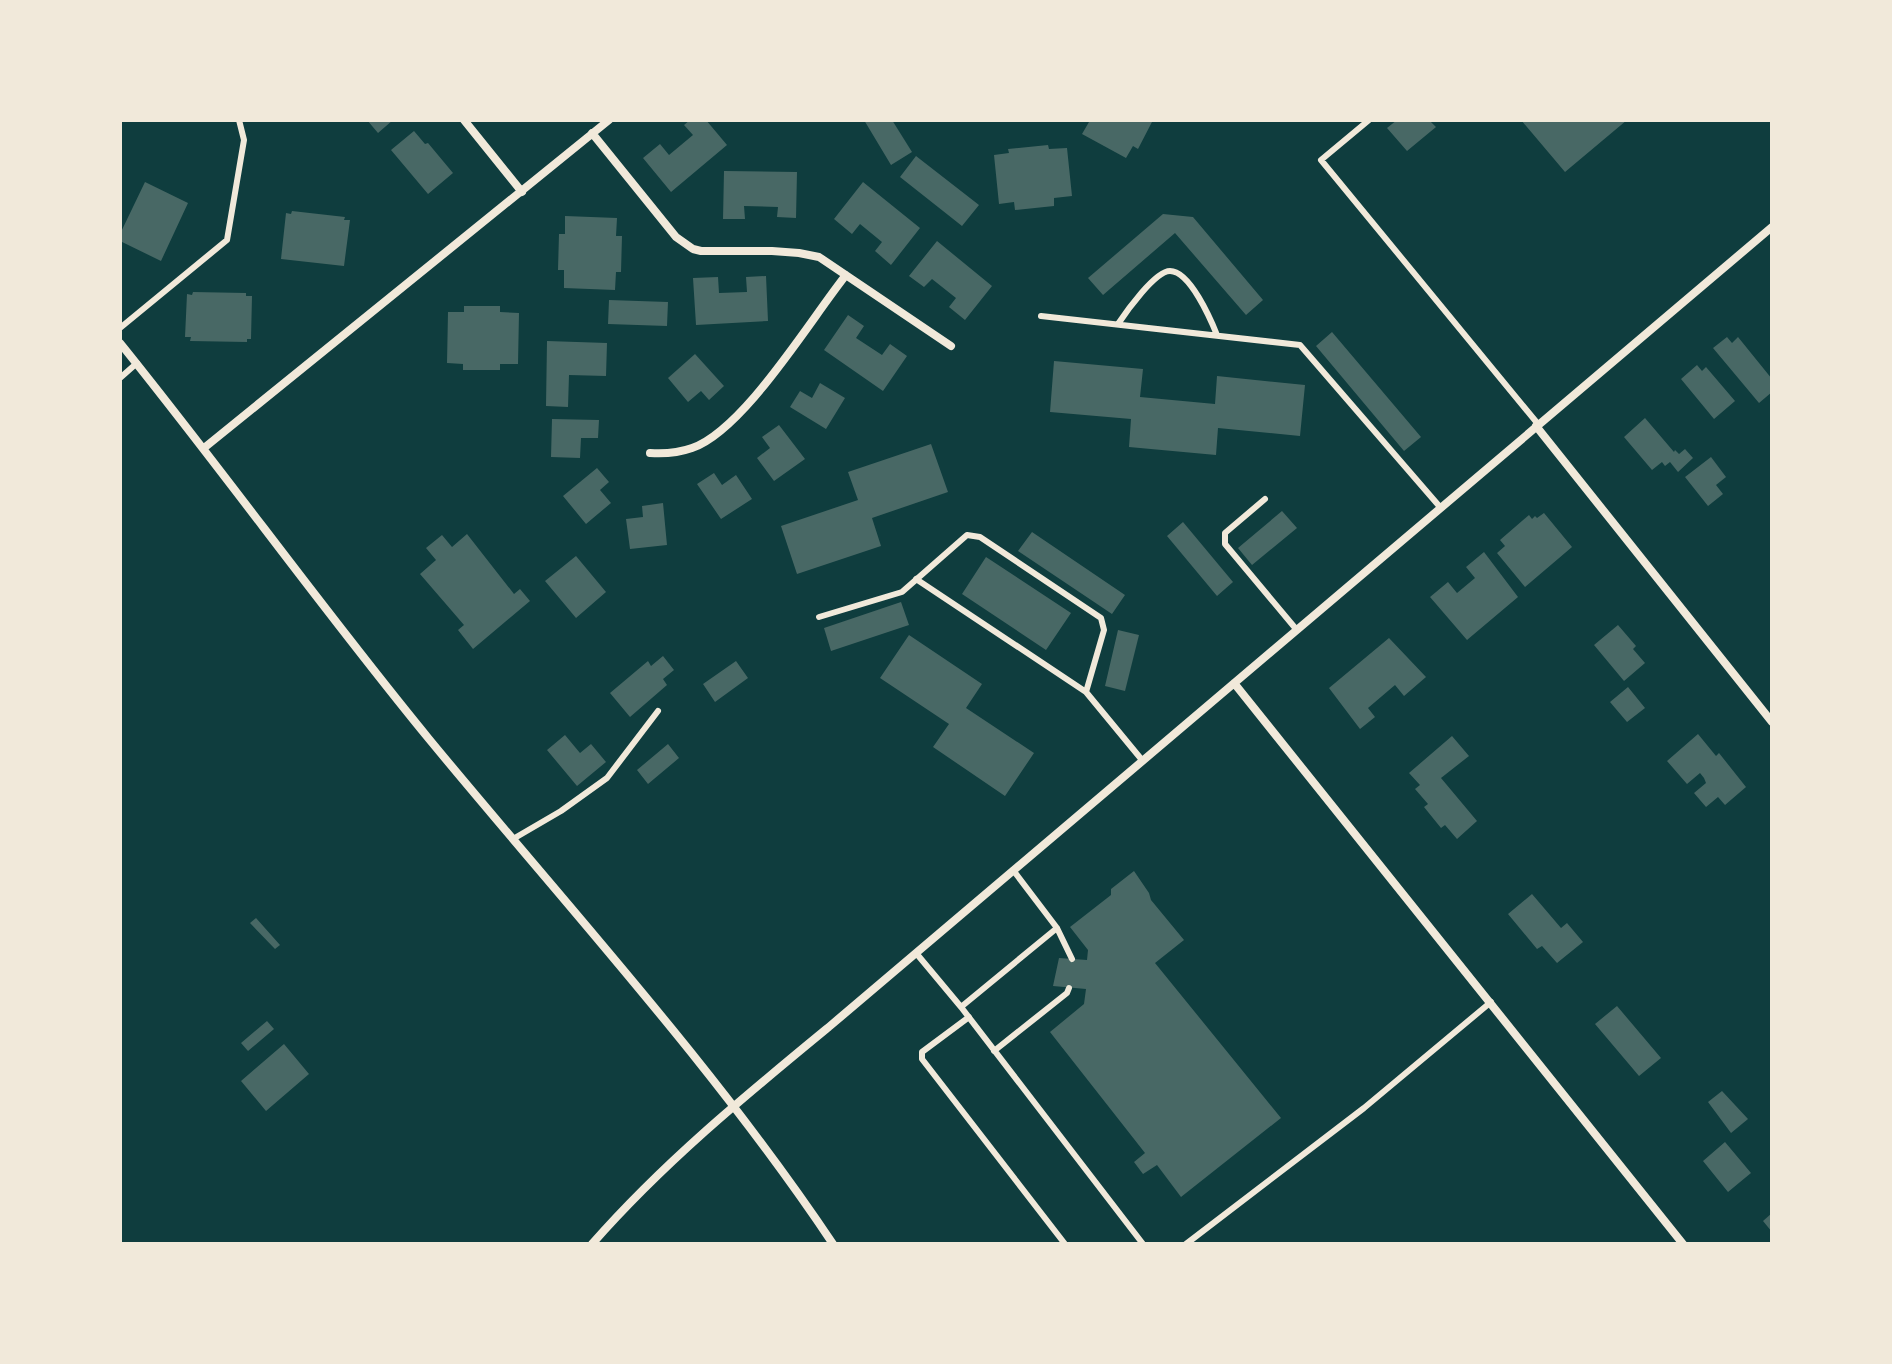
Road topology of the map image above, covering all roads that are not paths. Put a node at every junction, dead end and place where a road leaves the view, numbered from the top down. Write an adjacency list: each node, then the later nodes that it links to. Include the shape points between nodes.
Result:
1 (239, 120): 11 (lane, via 244,140 227,240)
2 (464, 120): 6 (street)
3 (609, 120): 5 (street)
4 (1369, 120): 17 (lane, via 1321,160)
5 (592, 133): 6 (street); 8 (street, via 687,246 701,251 799,253 819,257)
6 (522, 192): 18 (street)
7 (1772, 227): 17 (street)
8 (846, 275): 14 (street); 19 (street, via 734,419 694,448)
9 (1041, 316): 10 (lane)
10 (1118, 324): 12 (lane); 12 (lane, via 1138,297 1171,271 1205,306)
11 (120, 328)
12 (1217, 335): 21 (lane, via 1300,345)
13 (120, 343): 15 (street)
14 (951, 346)
15 (137, 363): 16 (lane); 18 (street)
16 (120, 378)
17 (1537, 425): 21 (street); 28 (street)
18 (204, 448): 30 (street)
19 (650, 453)
20 (1265, 499): 24 (lane, via 1225,533 1225,544)
21 (1440, 507): 24 (street)
22 (916, 579): 23 (lane, via 902,592); 26 (lane); 26 (lane, via 967,535 980,537 1101,618 1104,630)
23 (819, 617)
24 (1296, 629): 25 (street)
25 (1234, 683): 29 (street); 36 (street)
26 (1086, 692): 29 (lane)
27 (658, 711): 30 (lane, via 607,778)
28 (1772, 722)
29 (1142, 760): 31 (street)
30 (513, 840): 40 (street)
31 (1013, 870): 32 (lane); 33 (street)
32 (1057, 928): 34 (lane); 37 (lane)
33 (916, 953): 37 (lane); 40 (street)
34 (1072, 959)
35 (1069, 988): 39 (lane)
36 (1491, 1002): 45 (lane, via 1364,1108); 46 (street)
37 (961, 1007): 38 (lane)
38 (969, 1017): 39 (lane); 43 (lane, via 922,1052 922,1059)
39 (994, 1051): 44 (lane)
40 (733, 1105): 41 (street, via 662,1168); 42 (street)
41 (592, 1244)
42 (833, 1244)
43 (1065, 1244)
44 (1143, 1244)
45 (1186, 1244)
46 (1683, 1244)

